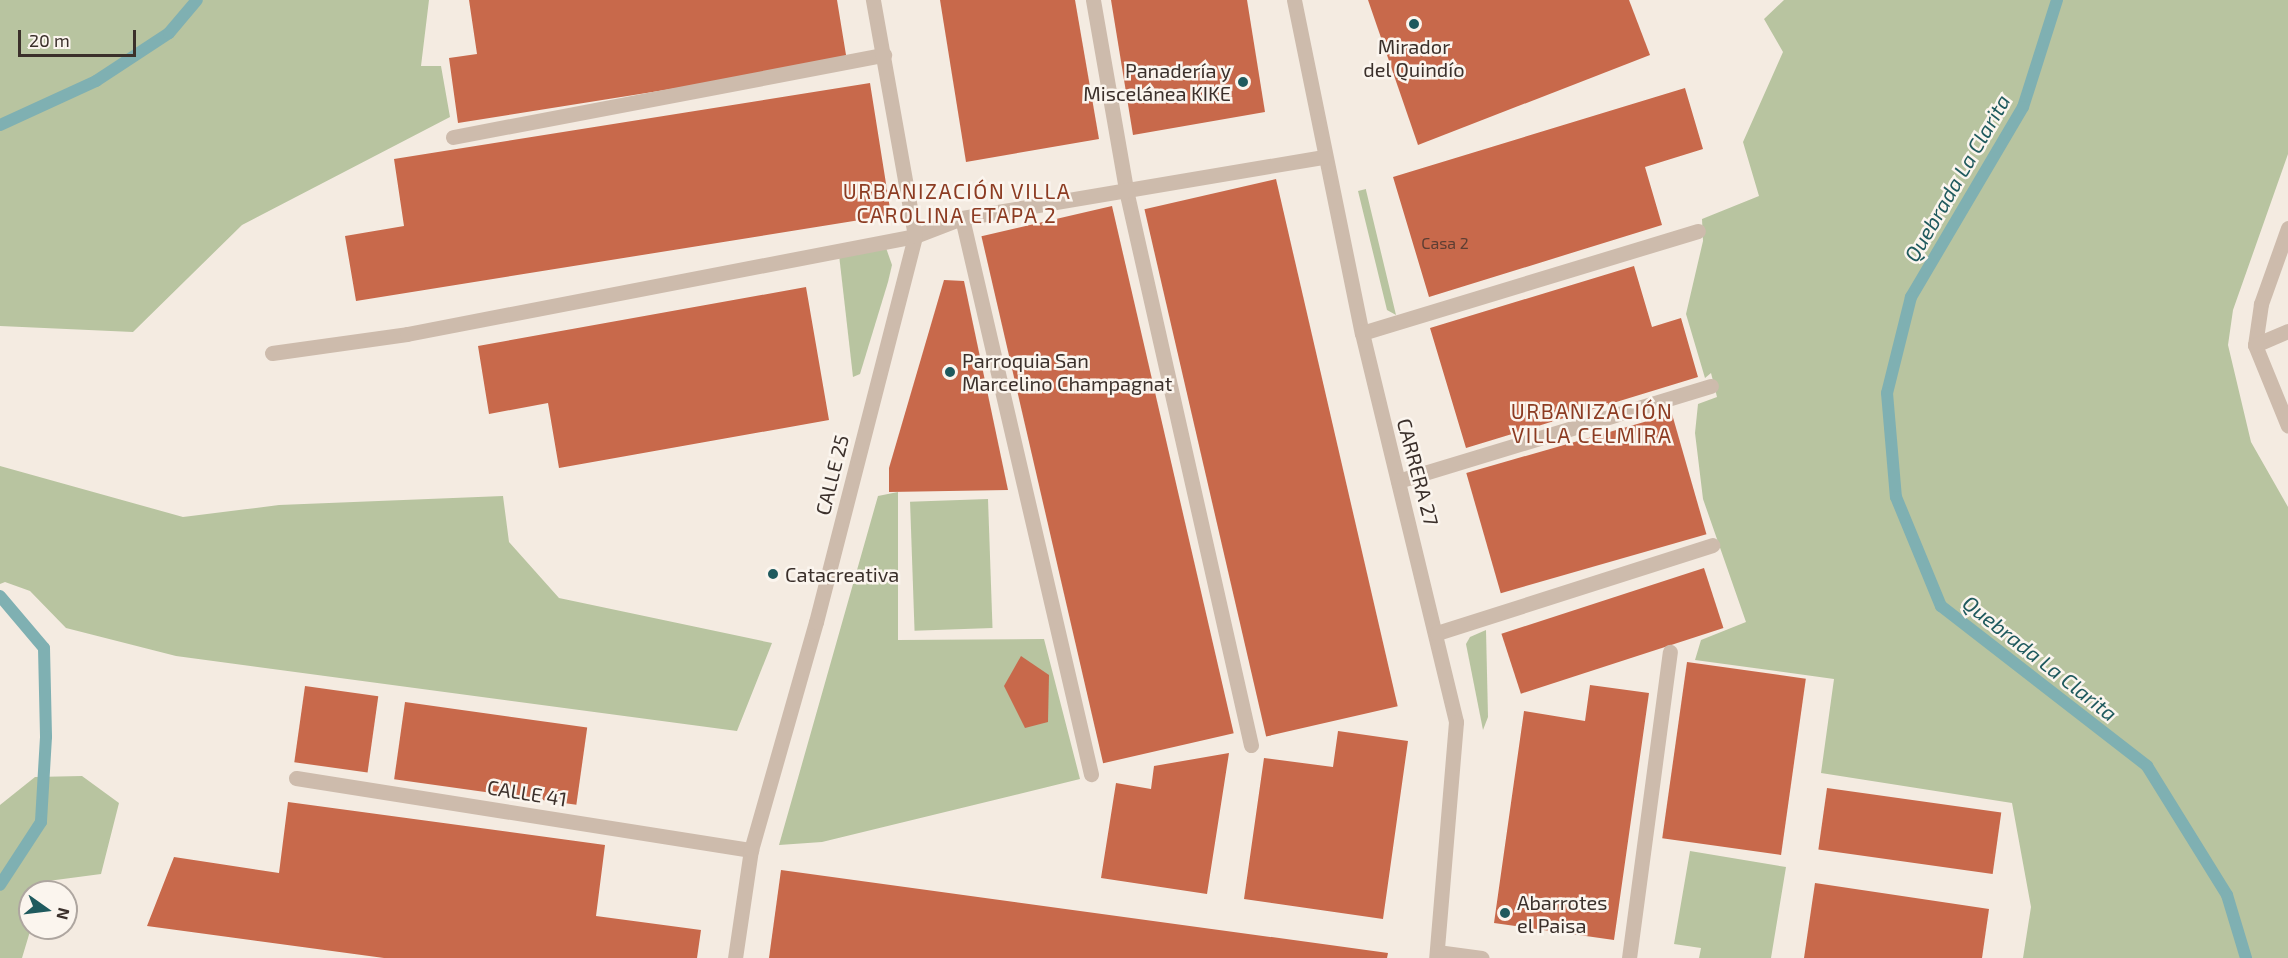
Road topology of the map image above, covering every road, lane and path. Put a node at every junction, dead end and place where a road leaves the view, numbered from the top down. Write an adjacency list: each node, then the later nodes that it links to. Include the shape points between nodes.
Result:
1 (873, 0): 4 (street, CALLE 25)
2 (1093, 0): 7 (street)
3 (1294, 0): 6 (street, CARRERA 27)
4 (884, 55): 5 (street); 11 (street, CALLE 25)
5 (453, 136)
6 (1323, 157): 7 (street); 13 (street, CARRERA 27)
7 (1126, 190): 8 (street); 22 (street)
8 (962, 218): 11 (street); 23 (street)
9 (2288, 228): 14 (street, via 2261,304)
10 (1698, 231): 13 (street)
11 (915, 236): 15 (street, via 407,334); 25 (street, CALLE 25, via 816,622)
12 (2288, 331): 14 (street)
13 (1362, 333): 18 (street, CARRERA 27)
14 (2255, 345): 17 (street)
15 (272, 353)
16 (1711, 386): 18 (street)
17 (2288, 426)
18 (1398, 481): 20 (street, CARRERA 27)
19 (1712, 545): 20 (street)
20 (1437, 633): 26 (street, CARRERA 27, via 1456,722)
21 (1670, 652): 29 (street)
22 (1251, 745)
23 (1091, 774)
24 (296, 778): 25 (street, CALLE 41)
25 (751, 850): 27 (street, CALLE 25)
26 (1437, 955): 28 (street)
27 (735, 958)
28 (1482, 958)
29 (1629, 958)

